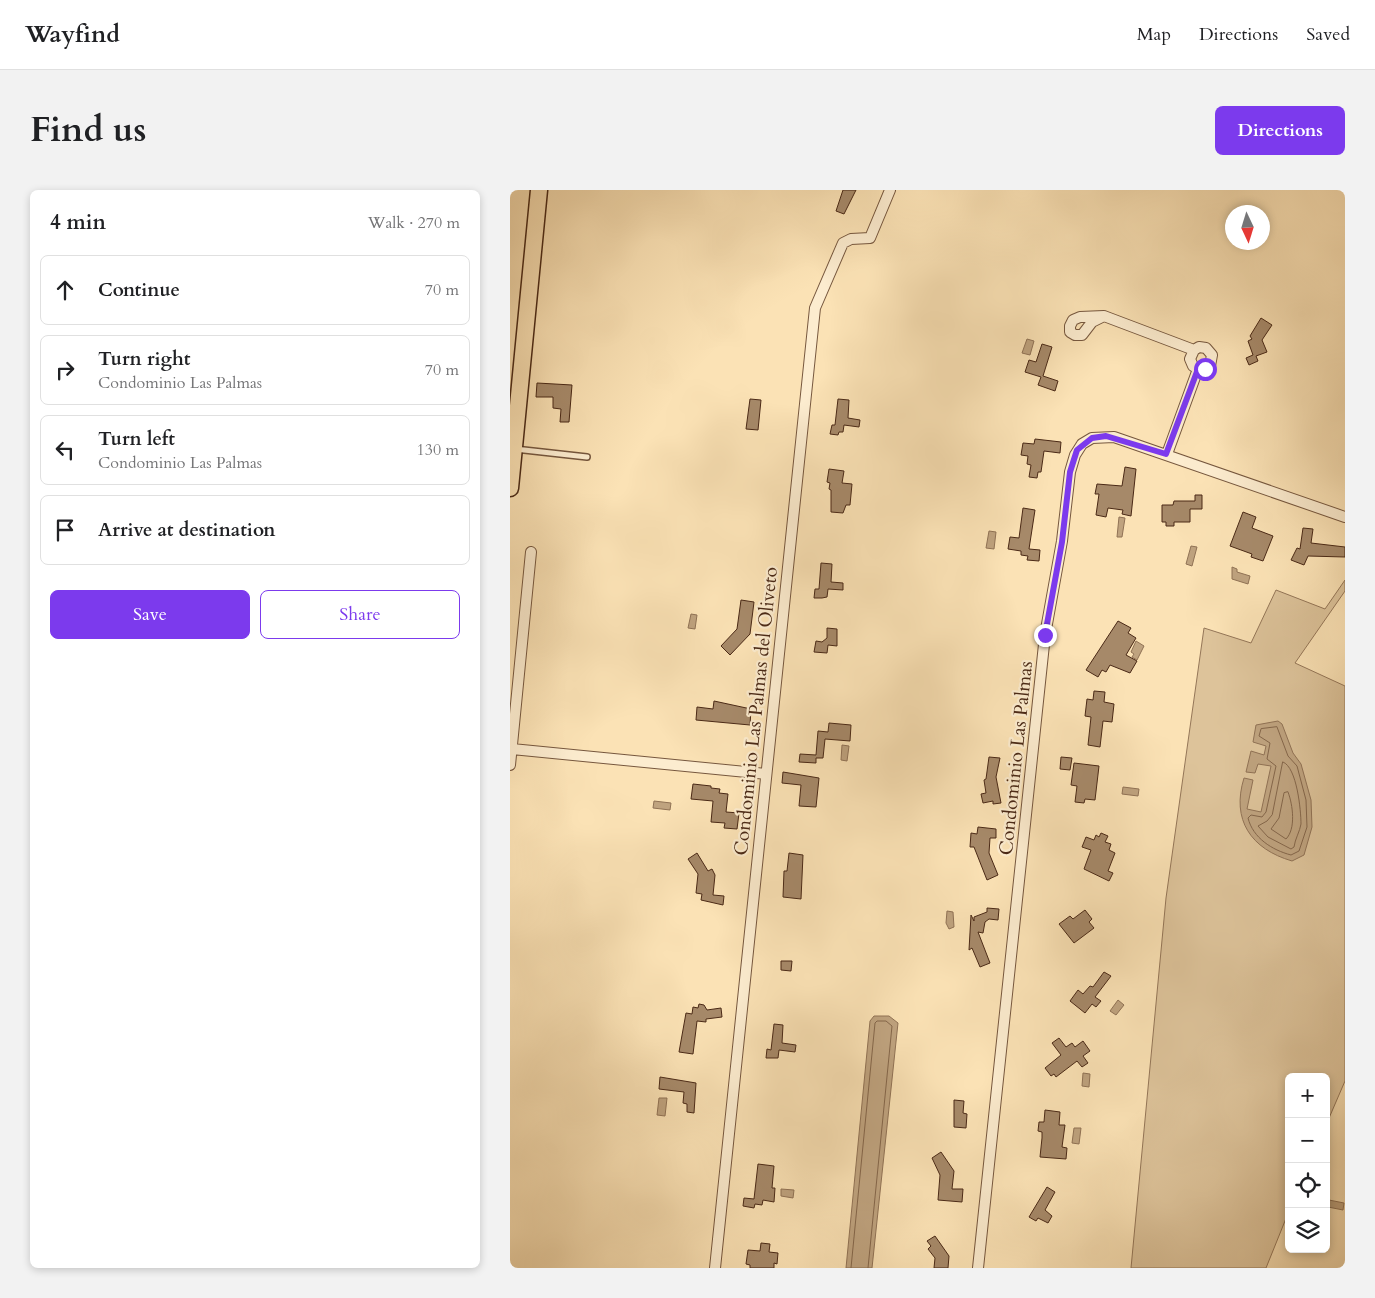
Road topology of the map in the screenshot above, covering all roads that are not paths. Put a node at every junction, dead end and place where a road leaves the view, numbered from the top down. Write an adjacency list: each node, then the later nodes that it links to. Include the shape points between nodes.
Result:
1 (539, 190): 6 (main road)
2 (890, 190): 14 (street, Condominio Las Palmas del Oliveto, via 870,238 843,243 815,308)
3 (1104, 316): 4 (street)
4 (1194, 350): 5 (street, via 1190,360); 5 (street, via 1204,347 1212,355 1210,366)
5 (1198, 369): 7 (street)
6 (514, 449): 8 (lane); 9 (main road)
7 (1166, 454): 10 (street, Condominio Las Palmas); 16 (street, Condominio Las Palmas, via 1114,437 1096,437 1079,447 1070,472 1062,542 1045,635)
8 (587, 457)
9 (510, 488)
10 (1345, 517)
11 (531, 552): 12 (street)
12 (512, 749): 13 (street); 14 (street)
13 (510, 765)
14 (766, 774): 15 (street, Condominio Las Palmas del Oliveto)
15 (716, 1268)
16 (978, 1268)

